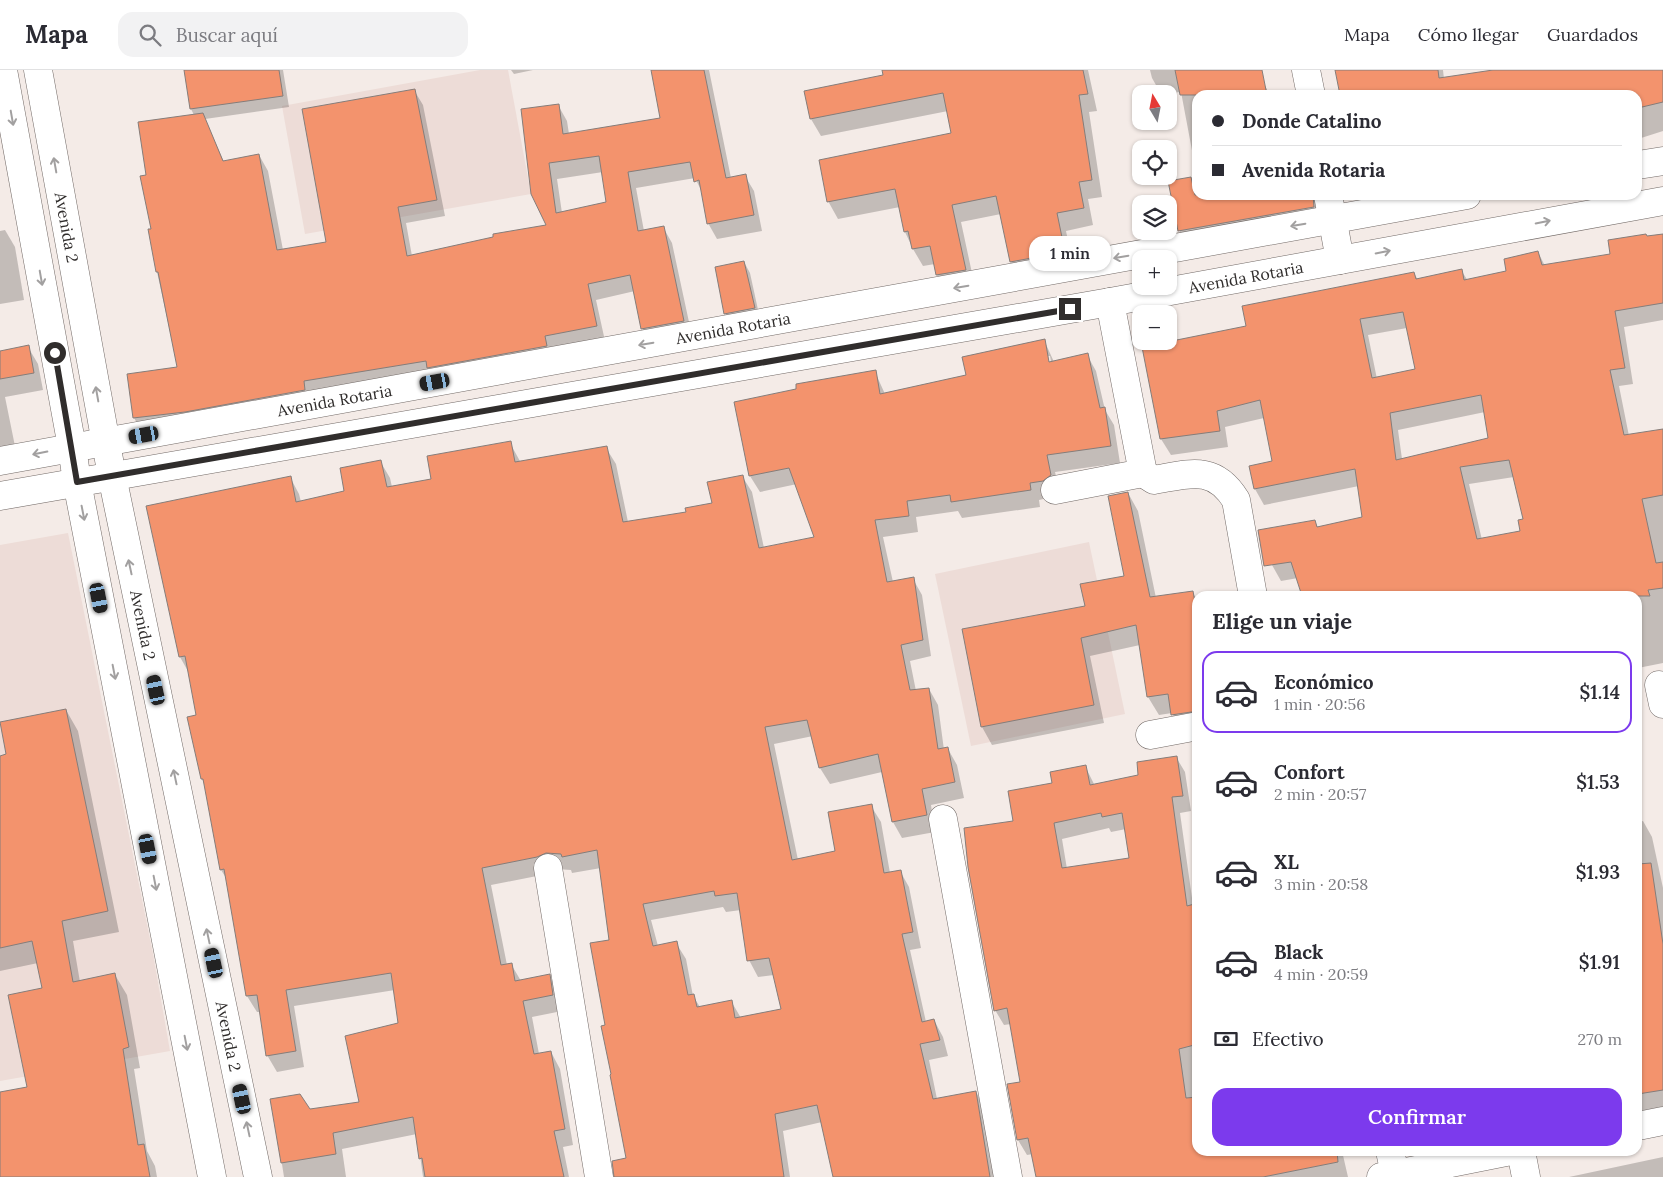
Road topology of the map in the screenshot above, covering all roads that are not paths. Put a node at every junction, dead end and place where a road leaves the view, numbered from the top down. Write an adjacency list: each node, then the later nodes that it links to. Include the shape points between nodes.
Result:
1 (3, 70): 13 (street, Avenida 2, one-way to 13)
2 (38, 70): 12 (street, Avenida 2, one-way to 2)
3 (1306, 70): 4 (street)
4 (1310, 90)
5 (1663, 161): 6 (street)
6 (1642, 164)
7 (1410, 200): 9 (street, Avenida Rotaria)
8 (1663, 201): 10 (street, Avenida Rotaria, one-way to 8)
9 (1330, 207): 10 (street); 12 (street, Avenida Rotaria, one-way to 12)
10 (1340, 260): 11 (street, Avenida Rotaria)
11 (1110, 302): 15 (street); 16 (street, Avenida Rotaria)
12 (106, 442): 13 (street, Avenida Rotaria); 16 (street, Avenida 2)
13 (72, 447): 14 (street, Avenida Rotaria, one-way to 14); 17 (street, Avenida 2)
14 (0, 461)
15 (1143, 473): 18 (street); 20 (street, via 1154,480 1198,473 1216,478 1230,491 1236,500)
16 (112, 476): 17 (street, Avenida Rotaria); 31 (street, Avenida 2, one-way to 16)
17 (77, 482): 19 (street, Avenida Rotaria); 30 (street, Avenida 2, one-way to 30)
18 (1055, 490)
19 (0, 496)
20 (1252, 591)
21 (1192, 727): 22 (street)
22 (1150, 735)
23 (943, 819): 33 (street)
24 (548, 868): 32 (street)
25 (1663, 1121): 26 (street)
26 (1642, 1125)
27 (1475, 1156): 29 (street)
28 (1521, 1156): 34 (street)
29 (1389, 1168)
30 (212, 1177)
31 (258, 1177)
32 (599, 1177)
33 (1008, 1177)
34 (1526, 1177)

